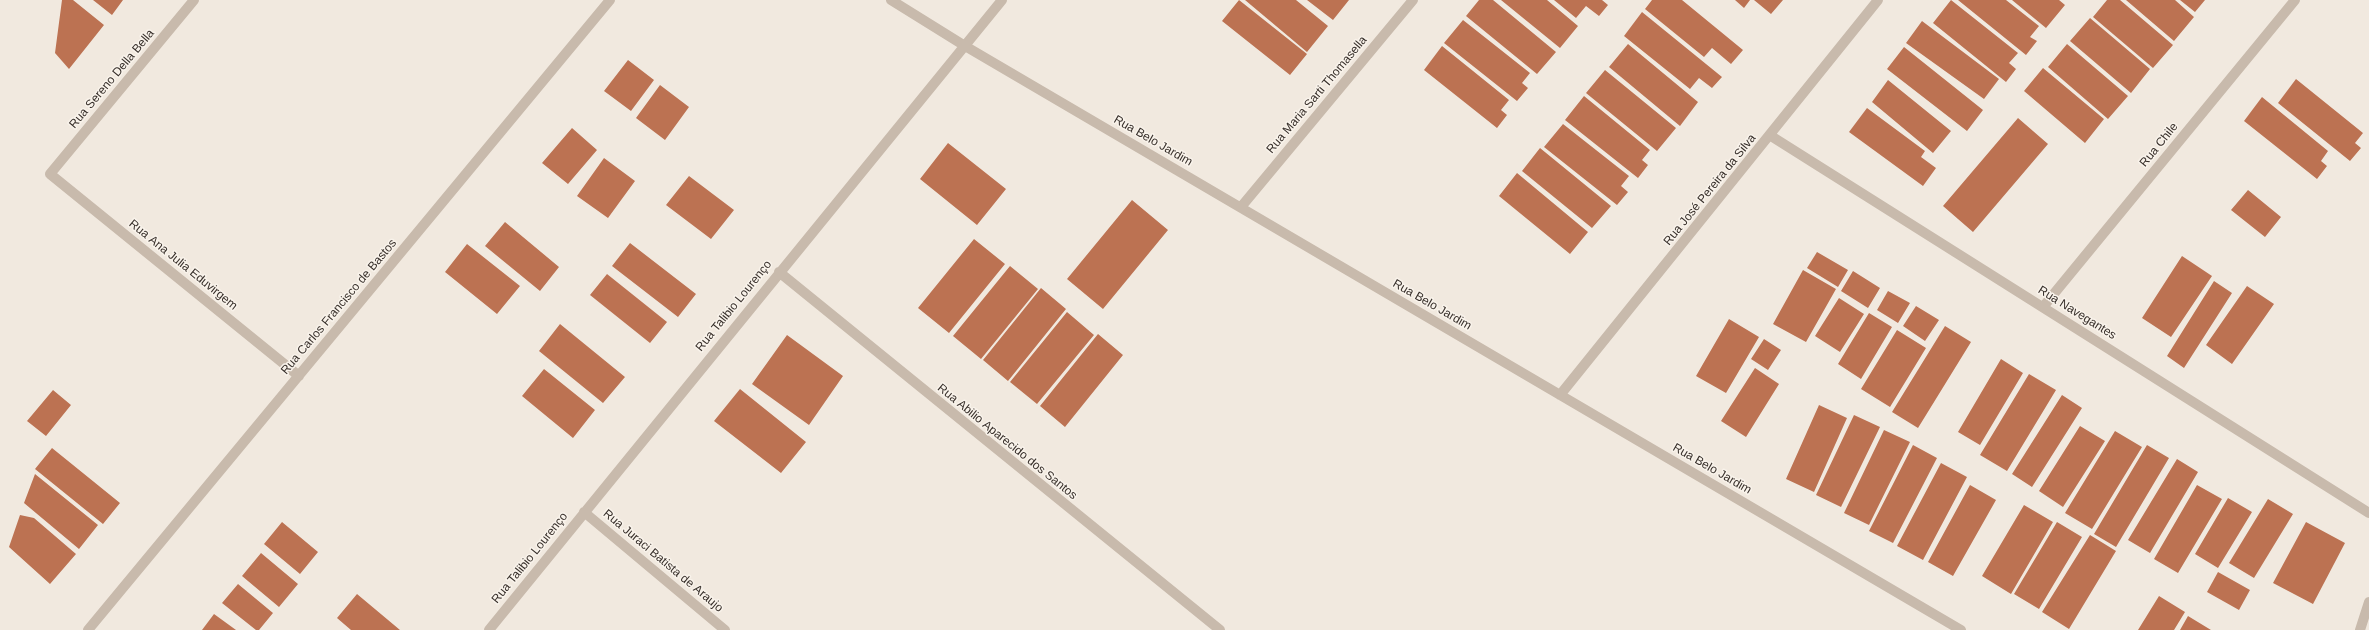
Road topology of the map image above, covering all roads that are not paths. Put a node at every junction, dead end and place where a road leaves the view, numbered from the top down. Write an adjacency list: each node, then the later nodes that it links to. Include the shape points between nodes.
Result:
1 (194, 0): 10 (street, Rua Sereno Della Bella)
2 (610, 0): 14 (street, Rua Carlos Francisco de Bastos)
3 (892, 0): 8 (street, Rua Belo Jardim)
4 (1002, 0): 8 (street, Rua Talibio Lourenço)
5 (1413, 0): 11 (street, Rua Maria Sarti Thomasella)
6 (1878, 0): 9 (street, Rua José Pereira da Silva)
7 (2295, 0): 13 (street, Rua Chile)
8 (965, 46): 11 (street, Rua Belo Jardim); 12 (street, Rua Talibio Lourenço)
9 (1771, 136): 13 (street, Rua Navegantes); 15 (street, Rua José Pereira da Silva)
10 (50, 174): 14 (street, Rua Ana Julia Eduvirgem)
11 (1241, 208): 15 (street, Rua Belo Jardim)
12 (779, 272): 16 (street, Rua Talibio Lourenço); 22 (street, Rua Abilio Aparecido dos Santos)
13 (2042, 307): 17 (street, Rua Navegantes)
14 (299, 376): 19 (street, Rua Carlos Francisco de Bastos)
15 (1560, 395): 23 (street, Rua Belo Jardim)
16 (584, 512): 20 (street, Rua Talibio Lourenço); 21 (street, Rua Juraci Batista de Araujo)
17 (2369, 513)
18 (2369, 602): 24 (street)
19 (88, 630)
20 (489, 630)
21 (725, 630)
22 (1220, 630)
23 (1961, 630)
24 (2360, 630)

